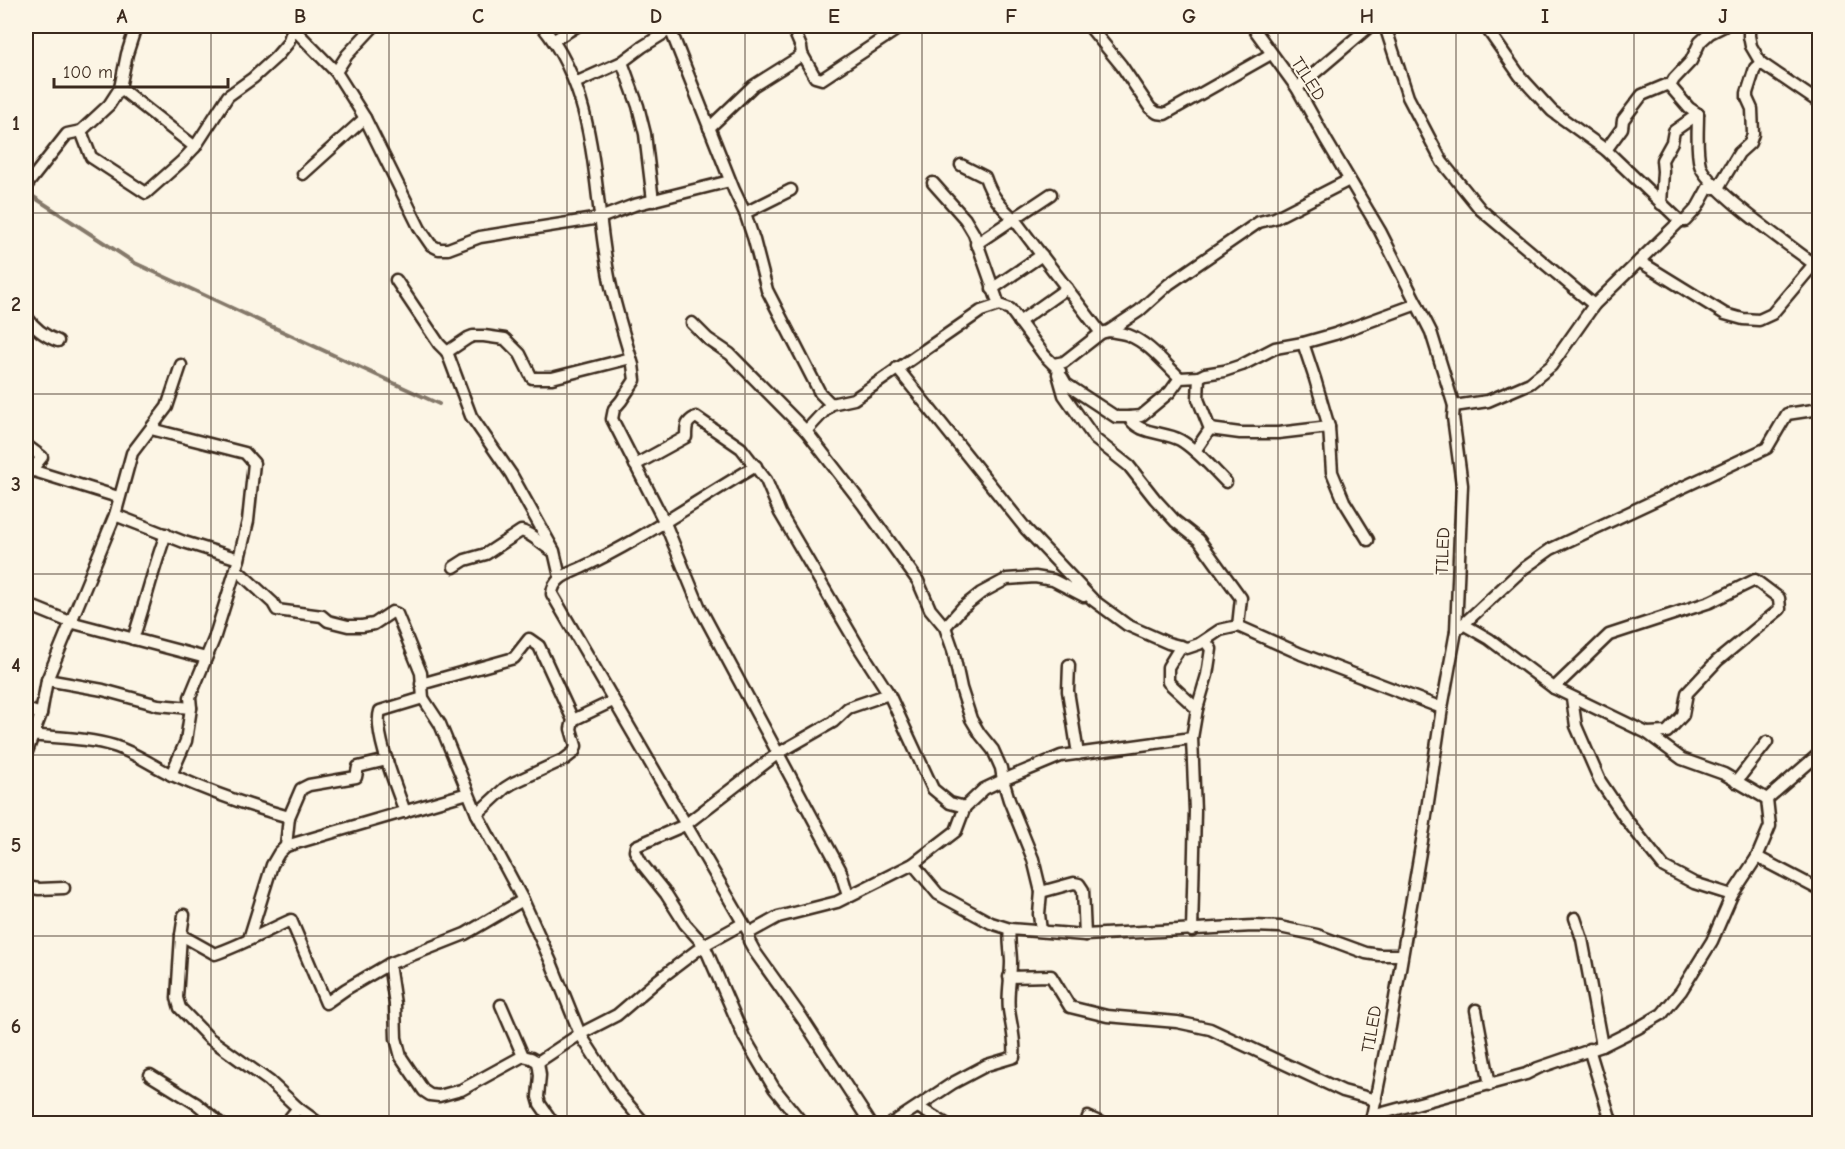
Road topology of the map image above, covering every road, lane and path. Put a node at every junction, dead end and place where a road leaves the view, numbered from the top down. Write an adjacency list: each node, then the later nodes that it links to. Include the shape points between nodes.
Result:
1 (136, 26): 24 (street)
2 (374, 26): 21 (street, via 346,55)
3 (542, 26): 16 (street)
4 (577, 26): 16 (street)
5 (792, 26): 17 (street)
6 (902, 26): 17 (street, via 822,79 815,77)
7 (1089, 26): 18 (street, via 1157,113 1165,114)
8 (1252, 26): 18 (street, TILED)
9 (1370, 26): 25 (street)
10 (1385, 26): 57 (street, via 1408,97 1442,162 1481,210)
11 (1485, 26): 32 (street, via 1520,76 1552,111)
12 (1724, 26): 23 (street, via 1700,42 1691,61)
13 (1749, 26): 20 (street, via 1751,46)
14 (292, 27): 21 (street); 31 (street, via 288,43 254,78 228,96)
15 (670, 27): 19 (street); 29 (street)
16 (554, 40): 22 (street)
17 (802, 54): 29 (street, via 753,86)
18 (1271, 54): 25 (street, TILED)
19 (622, 62): 22 (street); 42 (street, via 645,134)
20 (1761, 63): 26 (street); 38 (street, via 1755,68 1747,98 1752,109 1750,143 1739,153)
21 (336, 72): 28 (street)
22 (575, 83): 45 (street, via 593,156)
23 (1670, 86): 27 (street); 32 (street, via 1642,95)
24 (120, 88): 30 (street, via 109,105); 31 (street)
25 (1298, 88): 35 (street, TILED)
26 (1820, 103)
27 (1698, 114): 38 (street, via 1700,168); 43 (street, via 1674,131 1662,160)
28 (365, 118): 34 (street); 45 (street, via 420,229 439,249 480,237)
29 (709, 128): 36 (street)
30 (81, 131): 31 (street, via 91,157 146,193); 39 (street, via 67,134)
31 (195, 147)
32 (1606, 150): 43 (street)
33 (961, 165): 46 (street, via 985,177 1001,208)
34 (303, 174)
35 (1349, 180): 55 (street, TILED); 61 (street, via 1275,218 1259,222)
36 (730, 181): 42 (street); 44 (street)
37 (933, 183): 48 (street, via 965,219)
38 (1718, 188): 47 (street, via 1708,188 1697,208 1685,221); 51 (street)
39 (26, 189)
40 (791, 190): 44 (street)
41 (1051, 194): 46 (street)
42 (653, 201): 45 (street)
43 (1661, 204): 47 (street)
44 (745, 213): 71 (street, via 767,290 820,393)
45 (600, 219): 65 (street, via 610,282)
46 (1014, 219): 48 (street); 49 (street)
47 (1680, 221): 50 (street)
48 (976, 244): 54 (street)
49 (1042, 255): 53 (street); 54 (street)
50 (1639, 261): 51 (street, via 1725,314 1759,320 1772,314); 57 (street)
51 (1817, 262)
52 (396, 280): 64 (street)
53 (1067, 288): 59 (street); 61 (street)
54 (992, 289): 56 (street)
55 (1417, 304): 63 (street); 72 (street, TILED, via 1431,332)
56 (999, 305): 59 (street, via 1010,309); 67 (street, via 981,311)
57 (1594, 305): 72 (street, via 1551,366 1530,383 1488,401)
58 (26, 316): 62 (street, via 46,336)
59 (1019, 322): 68 (street)
60 (692, 323): 78 (street, via 730,354)
61 (1105, 332): 68 (street); 70 (street, via 1128,335 1153,351)
62 (58, 341)
63 (1303, 343): 69 (street, via 1275,348 1242,365); 75 (street)
64 (447, 352): 65 (street, via 468,338 505,339 520,354 532,378 552,378); 90 (street, via 471,416 511,474)
65 (631, 358): 81 (street, via 635,380 614,409 612,419)
66 (181, 365): 76 (street, via 167,407)
67 (897, 368): 71 (street, via 854,399); 94 (street, via 1026,530)
68 (1057, 368): 74 (street, via 1066,384 1083,396 1116,417); 97 (street, via 1064,395 1095,439 1129,466 1175,521 1199,540 1240,598)
69 (1198, 377): 70 (street); 77 (street, via 1198,399)
70 (1180, 378): 74 (street, via 1170,392 1141,416)
71 (831, 404): 78 (street)
72 (1454, 406): 99 (street, TILED, via 1462,484)
73 (1820, 409): 99 (street, via 1786,414 1767,448 1551,549 1523,569)
74 (1129, 417): 80 (street, via 1141,429 1179,439)
75 (1329, 427): 77 (street, via 1278,433); 89 (street, via 1336,486)
76 (151, 429): 85 (street, via 132,453); 91 (street, via 245,453 254,464 248,521)
77 (1210, 429): 80 (street)
78 (806, 431): 98 (street, via 918,580 930,609)
79 (26, 446): 83 (street, via 42,457)
80 (1196, 451): 84 (street)
81 (635, 465): 82 (street, via 686,437 686,425 696,417 741,448); 87 (street)
82 (756, 466): 87 (street); 108 (street, via 822,586)
83 (28, 474): 85 (street)
84 (1226, 482)
85 (118, 497): 86 (street)
86 (115, 515): 88 (street); 96 (street)
87 (665, 523): 93 (street); 125 (street, via 700,608)
88 (166, 534): 91 (street); 100 (street)
89 (1368, 540)
90 (554, 551): 92 (street, via 521,531 486,554); 93 (street)
91 (238, 564): 103 (street); 106 (street, via 277,610 321,616 348,626 374,624 395,612 422,673)
92 (454, 567)
93 (560, 578): 111 (street, via 552,594)
94 (1093, 600): 98 (street, via 1053,580 1008,579 981,593); 102 (street, via 1127,625)
95 (26, 604): 96 (street)
96 (70, 622): 100 (street); 105 (street)
97 (1238, 626): 101 (street, via 1220,630); 113 (street)
98 (945, 627): 128 (street, via 971,719 993,750)
99 (1460, 628): 107 (street, via 1489,639); 113 (street, TILED)
100 (133, 639): 103 (street)
101 (1204, 641): 102 (street, via 1187,648); 115 (street, via 1212,649)
102 (1181, 646): 115 (street, via 1168,667 1168,682)
103 (206, 658): 112 (street, via 190,697)
104 (1069, 665): 122 (street, via 1068,691)
105 (47, 680): 112 (street, via 158,705); 116 (street)
106 (422, 684): 109 (street); 117 (street, via 514,658 530,639 539,646)
107 (1554, 688): 110 (street); 118 (street, via 1609,635 1710,602 1755,580 1779,598 1780,609 1687,693 1683,716 1667,732)
108 (889, 694): 125 (street, via 848,708 834,722); 132 (street, via 933,789)
109 (423, 698): 126 (street, via 380,711); 130 (street, via 440,724)
110 (1572, 698): 118 (street); 146 (street, via 1576,726 1600,781 1664,867 1694,883)
111 (613, 701): 117 (street); 137 (street)
112 (191, 708): 127 (street, via 186,741)
113 (1442, 708): 160 (street, TILED)
114 (26, 709): 116 (street)
115 (1197, 710): 120 (street)
116 (41, 714): 119 (street)
117 (573, 720): 135 (street, via 574,752 505,788)
118 (1647, 733): 129 (street, via 1682,759)
119 (32, 735): 124 (street); 127 (street, via 115,746)
120 (1192, 738): 122 (street); 154 (street)
121 (1767, 742): 129 (street)
122 (1078, 753): 128 (street)
123 (1820, 753): 131 (street)
124 (26, 754)
125 (777, 754): 137 (street); 147 (street, via 840,869)
126 (387, 760): 134 (street); 136 (street, via 358,767 356,777 301,789)
127 (171, 775): 136 (street)
128 (1003, 780): 133 (street, via 984,789); 145 (street, via 1033,859)
129 (1736, 782): 131 (street)
130 (468, 793): 134 (street); 135 (street)
131 (1767, 799): 140 (street, via 1770,826)
132 (952, 804): 133 (street); 138 (street)
133 (964, 807): 138 (street)
134 (405, 812): 139 (street)
135 (477, 814): 148 (street)
136 (289, 817): 139 (street)
137 (685, 825): 151 (street); 158 (street, via 636,846 635,851)
138 (956, 831): 141 (street)
139 (286, 846): 157 (street, via 272,865)
140 (1757, 857): 144 (street); 146 (street)
141 (913, 864): 147 (street); 152 (street, via 938,894 991,924)
142 (26, 886): 143 (street)
143 (64, 888)
144 (1820, 890)
145 (1041, 892): 153 (street); 156 (street, via 1079,884 1083,890)
146 (1732, 895): 166 (street, via 1712,941 1662,1014)
147 (848, 897): 151 (street)
148 (523, 900): 161 (street, via 465,934); 165 (street)
149 (184, 915): 155 (street)
150 (1575, 918): 166 (street)
151 (745, 929): 158 (street); 182 (street, via 755,952)
152 (1010, 929): 153 (street); 159 (street)
153 (1035, 931): 156 (street); 159 (street)
154 (1192, 931): 156 (street); 160 (street, via 1280,927 1317,935 1366,953)
155 (181, 935): 157 (street, via 215,954); 174 (street, via 177,998 180,1008 209,1038)
156 (1085, 935)
157 (249, 939): 161 (street, via 291,920 326,1003)
158 (704, 945): 165 (street, via 617,1015); 181 (street, via 744,1037 774,1088)
159 (1010, 948): 162 (street)
160 (1401, 955): 172 (street, TILED)
161 (389, 964): 168 (street, via 401,1057 424,1091 439,1096 461,1090)
162 (1009, 977): 172 (street, via 1051,976 1070,1007 1088,1012 1210,1029 1343,1091); 173 (street, via 1014,1057 987,1065)
163 (501, 1005): 168 (street)
164 (1476, 1010): 171 (street)
165 (580, 1034): 169 (street); 180 (street, via 619,1094)
166 (1602, 1046): 167 (street)
167 (1589, 1049): 171 (street); 187 (street)
168 (523, 1056): 169 (street)
169 (538, 1062): 179 (street, via 538,1097)
170 (150, 1075): 176 (street)
171 (1490, 1086): 175 (street)
172 (1376, 1100): 175 (street, TILED)
173 (918, 1107): 183 (street); 184 (street)
174 (298, 1108): 177 (street); 178 (street)
175 (1371, 1120)
176 (221, 1124)
177 (285, 1124)
178 (320, 1124)
179 (554, 1124)
180 (645, 1124)
181 (803, 1124)
182 (871, 1124)
183 (891, 1124)
184 (946, 1124)
185 (1086, 1124): 186 (street, via 1088,1117)
186 (1104, 1124)
187 (1612, 1124)

